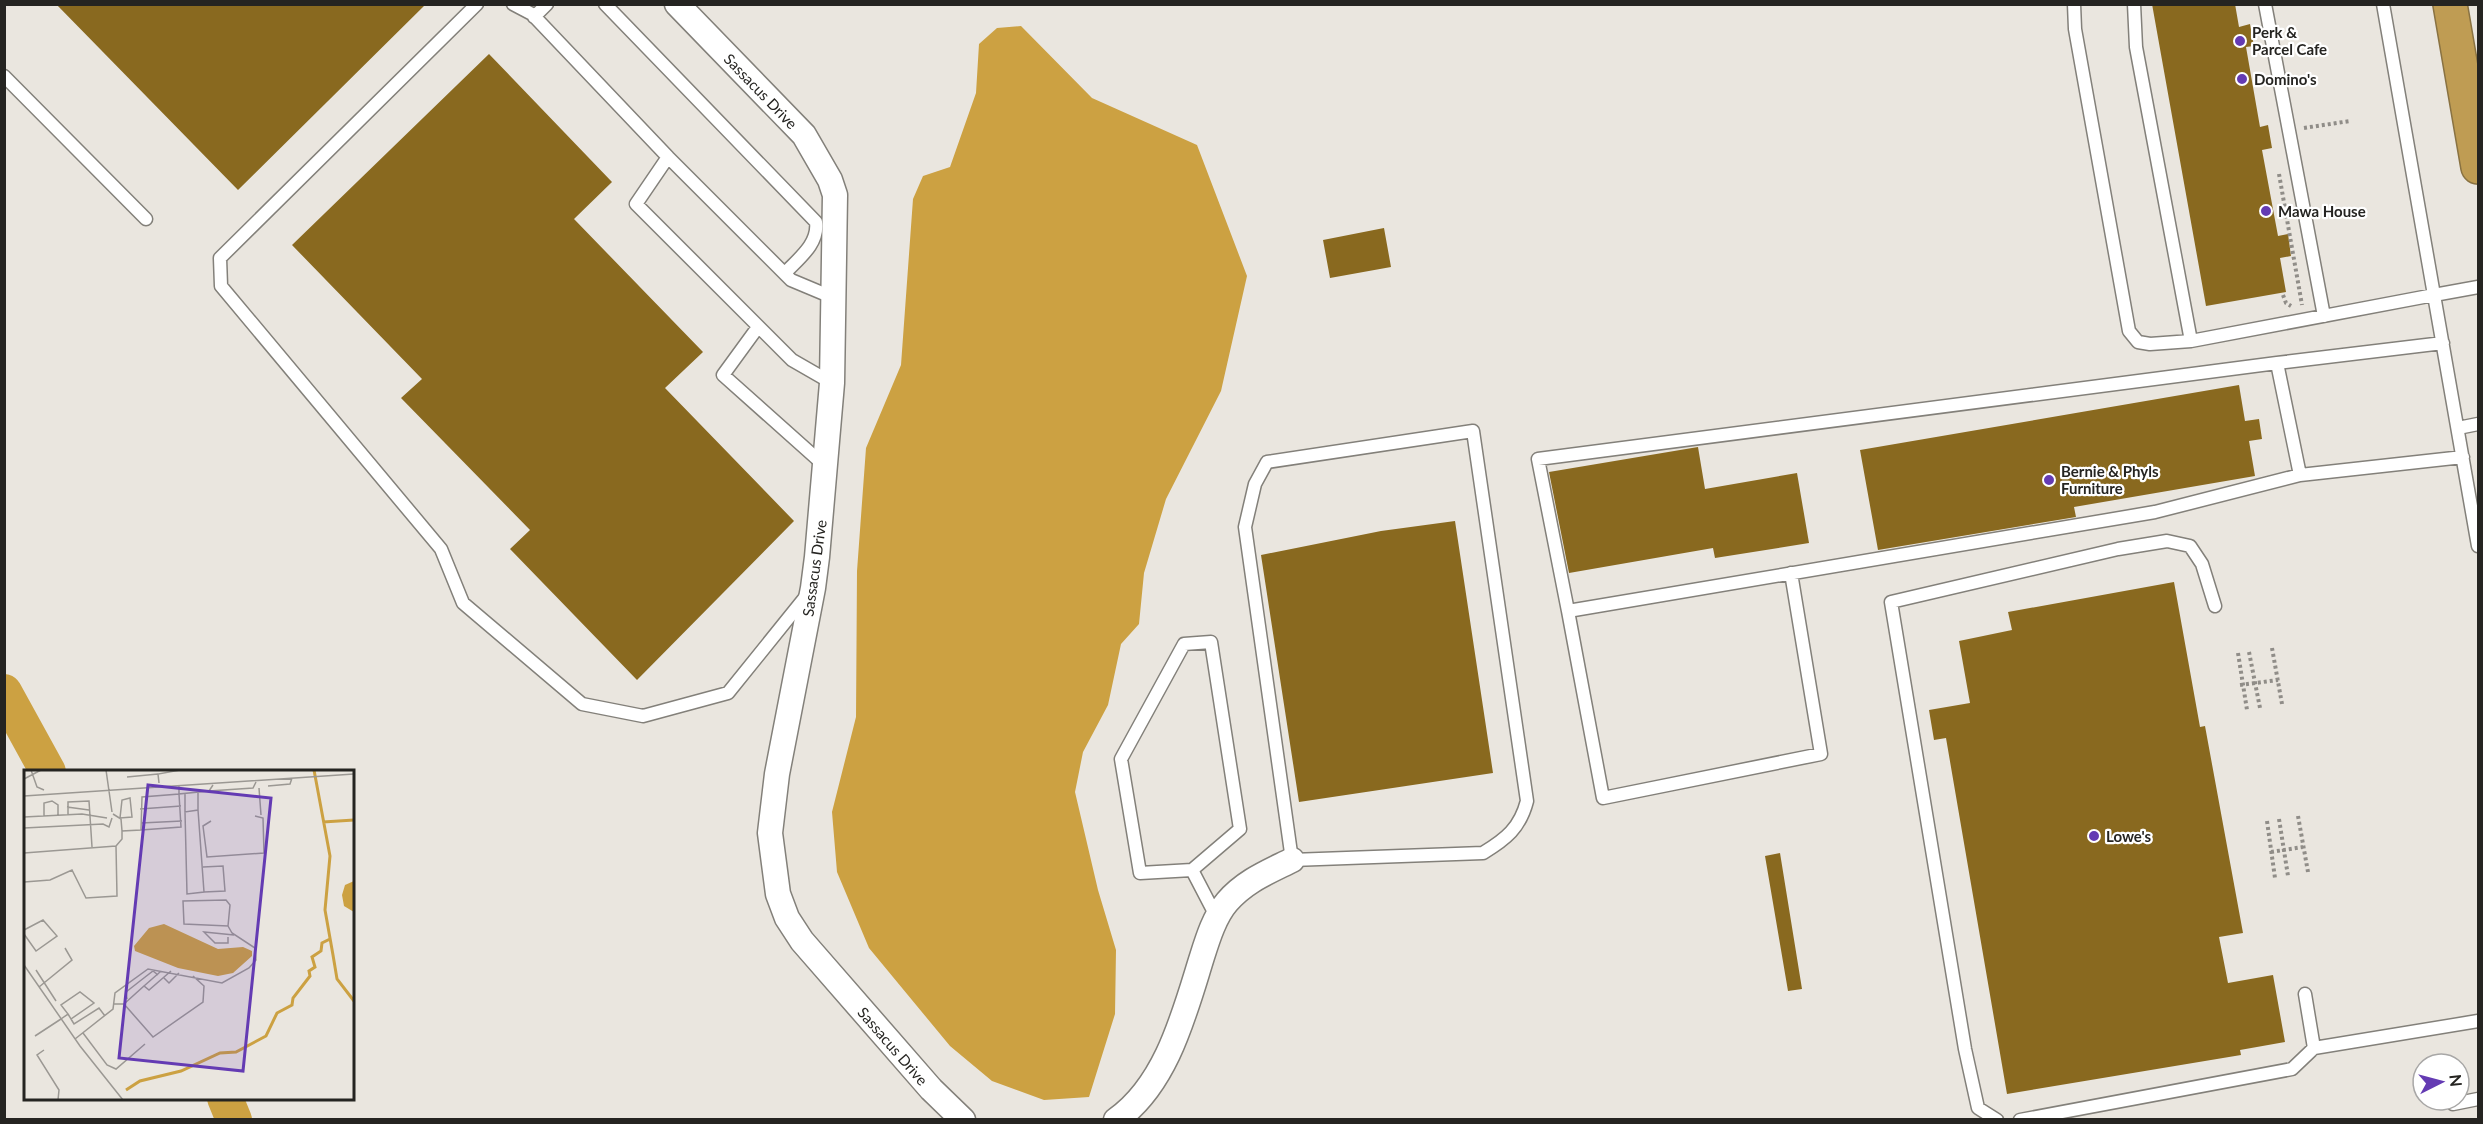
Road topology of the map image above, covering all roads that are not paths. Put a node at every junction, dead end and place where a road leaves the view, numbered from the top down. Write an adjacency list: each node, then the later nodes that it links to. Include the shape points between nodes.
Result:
1 (477, 4): 33 (lane, via 219,258 221,286 441,549 463,603 582,704 643,716 728,693)
2 (513, 4): 11 (lane)
3 (547, 4): 11 (lane)
4 (605, 4): 16 (lane, via 816,222 810,247)
5 (677, 4): 19 (street, Sassacus Drive, via 804,135 830,180 836,206)
6 (2074, 4): 22 (lane, via 2075,29 2129,331 2138,342 2150,344)
7 (2134, 4): 22 (lane, via 2136,47)
8 (2265, 4): 20 (lane)
9 (2383, 4): 18 (lane)
10 (2450, 4): 14 (highway)
11 (534, 16): 13 (lane)
12 (4, 76): 15 (lane)
13 (668, 157): 16 (lane); 21 (lane, via 636,204)
14 (2478, 167)
15 (146, 219)
16 (785, 273): 19 (lane, via 791,280)
17 (2478, 287): 18 (lane)
18 (2434, 295): 20 (lane); 23 (lane)
19 (835, 299): 25 (street, Sassacus Drive)
20 (2324, 316): 22 (lane)
21 (758, 327): 25 (lane, via 792,360); 29 (lane, via 723,375)
22 (2191, 341)
23 (2443, 343): 24 (lane); 27 (lane)
24 (2277, 363): 30 (lane); 35 (lane, via 1538,459)
25 (832, 383): 29 (street, Sassacus Drive)
26 (2478, 424): 27 (lane)
27 (2458, 428): 28 (lane)
28 (2463, 457): 30 (lane); 31 (lane)
29 (826, 467): 33 (street, Sassacus Drive)
30 (2300, 475): 32 (lane, via 2155,512)
31 (2478, 546)
32 (1791, 573): 35 (lane); 35 (lane, via 1821,754 1603,798)
33 (813, 588): 42 (street, Sassacus Drive, via 771,813 771,859 778,894 802,941 931,1089)
34 (2215, 606): 44 (lane, via 2202,564 2190,546 2167,541 1891,602 1967,1059 1978,1108)
35 (1568, 610)
36 (1292, 860): 36 (lane, via 1483,853 1505,840 1523,816 1527,801 1473,431 1267,462 1255,484 1245,527); 38 (street, via 1247,884 1226,903)
37 (1192, 870): 37 (lane, via 1240,829 1211,642 1184,644 1121,759 1140,873); 38 (lane)
38 (1218, 919): 43 (street, via 1163,1061 1131,1109)
39 (2305, 994): 41 (lane)
40 (2478, 1021): 41 (lane)
41 (2314, 1048): 45 (lane, via 2292,1069)
42 (963, 1119)
43 (1116, 1119)
44 (1997, 1119)
45 (2020, 1119)

